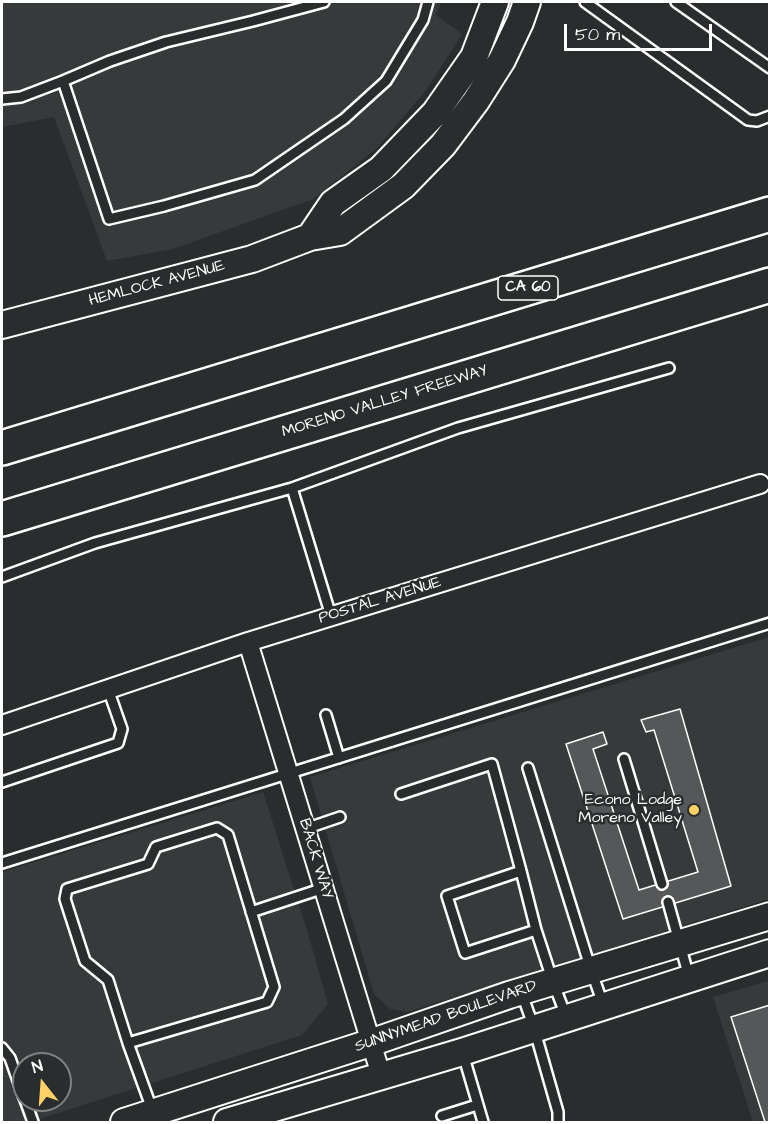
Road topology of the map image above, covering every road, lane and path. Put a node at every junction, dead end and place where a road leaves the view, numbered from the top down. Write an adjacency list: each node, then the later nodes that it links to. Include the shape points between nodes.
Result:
1 (324, 2): 8 (lane, via 166,42)
2 (428, 2): 8 (lane, via 423,21 386,81 344,119 255,180 109,219)
3 (493, 2): 12 (main road, via 474,57 435,113 381,169 333,203)
4 (527, 2): 12 (main road, HEMLOCK AVENUE, via 502,60 443,145 403,186 340,231)
5 (585, 2): 10 (lane, via 748,120)
6 (676, 2): 7 (lane)
7 (770, 68)
8 (63, 81): 9 (lane, via 21,97)
9 (2, 99)
10 (770, 116)
11 (770, 214): 15 (highway, CA 60)
12 (310, 237): 14 (main road, HEMLOCK AVENUE, via 252,260)
13 (770, 285): 17 (highway, MORENO VALLEY FREEWAY)
14 (2, 325)
15 (285, 361): 18 (highway); 19 (highway, CA 60)
16 (669, 368): 21 (lane, via 458,428)
17 (305, 427): 22 (highway, MORENO VALLEY FREEWAY); 23 (highway)
18 (2, 429)
19 (2, 448)
20 (760, 484): 25 (street, POSTAL AVENUE)
21 (292, 488): 24 (lane, via 95,543); 25 (lane)
22 (2, 519)
23 (2, 535)
24 (2, 577)
25 (331, 616): 27 (street, POSTAL AVENUE)
26 (770, 623): 31 (lane)
27 (248, 642): 28 (street, POSTAL AVENUE); 34 (street, BACK WAY)
28 (108, 689): 30 (street, POSTAL AVENUE); 35 (lane, via 122,729 118,743)
29 (326, 715): 31 (lane)
30 (2, 725)
31 (339, 758): 34 (lane)
32 (624, 759): 41 (lane)
33 (528, 768): 49 (lane)
34 (288, 774): 38 (street, BACK WAY); 39 (lane)
35 (2, 782)
36 (400, 794): 40 (lane, via 492,765)
37 (340, 817): 38 (lane)
38 (305, 829): 42 (street, BACK WAY)
39 (2, 864)
40 (522, 871): 46 (lane); 46 (lane, via 447,896 465,953)
41 (662, 884)
42 (324, 888): 44 (lane); 57 (street, BACK WAY)
43 (668, 902): 47 (lane)
44 (251, 912): 56 (lane, via 274,987 267,1002); 56 (lane, via 228,835 217,828 156,847 148,864 67,889 65,899 85,961 108,980)
45 (770, 916): 47 (main road, SUNNYMEAD BOULEVARD)
46 (537, 930): 51 (lane)
47 (679, 944): 49 (main road, SUNNYMEAD BOULEVARD); 50 (lane)
48 (770, 953): 50 (main road, SUNNYMEAD BOULEVARD)
49 (591, 970): 51 (main road, SUNNYMEAD BOULEVARD); 53 (lane)
50 (690, 979): 53 (main road, SUNNYMEAD BOULEVARD)
51 (553, 982): 52 (main road, SUNNYMEAD BOULEVARD); 54 (lane)
52 (521, 992): 55 (lane); 57 (main road, SUNNYMEAD BOULEVARD)
53 (604, 1006): 54 (main road, SUNNYMEAD BOULEVARD)
54 (567, 1018): 55 (main road, SUNNYMEAD BOULEVARD)
55 (534, 1028): 59 (main road, SUNNYMEAD BOULEVARD); 68 (lane)
56 (128, 1043): 64 (lane)
57 (370, 1043): 61 (street, BACK WAY); 64 (main road, SUNNYMEAD BOULEVARD)
58 (2, 1048): 60 (lane)
59 (462, 1052): 61 (main road, SUNNYMEAD BOULEVARD); 62 (lane)
60 (12, 1064)
61 (381, 1076): 65 (main road, SUNNYMEAD BOULEVARD)
62 (477, 1105): 63 (lane); 67 (lane)
63 (442, 1116)
64 (155, 1118): 66 (main road, SUNNYMEAD BOULEVARD)
65 (238, 1121)
66 (124, 1122)
67 (483, 1122)
68 (558, 1122)

